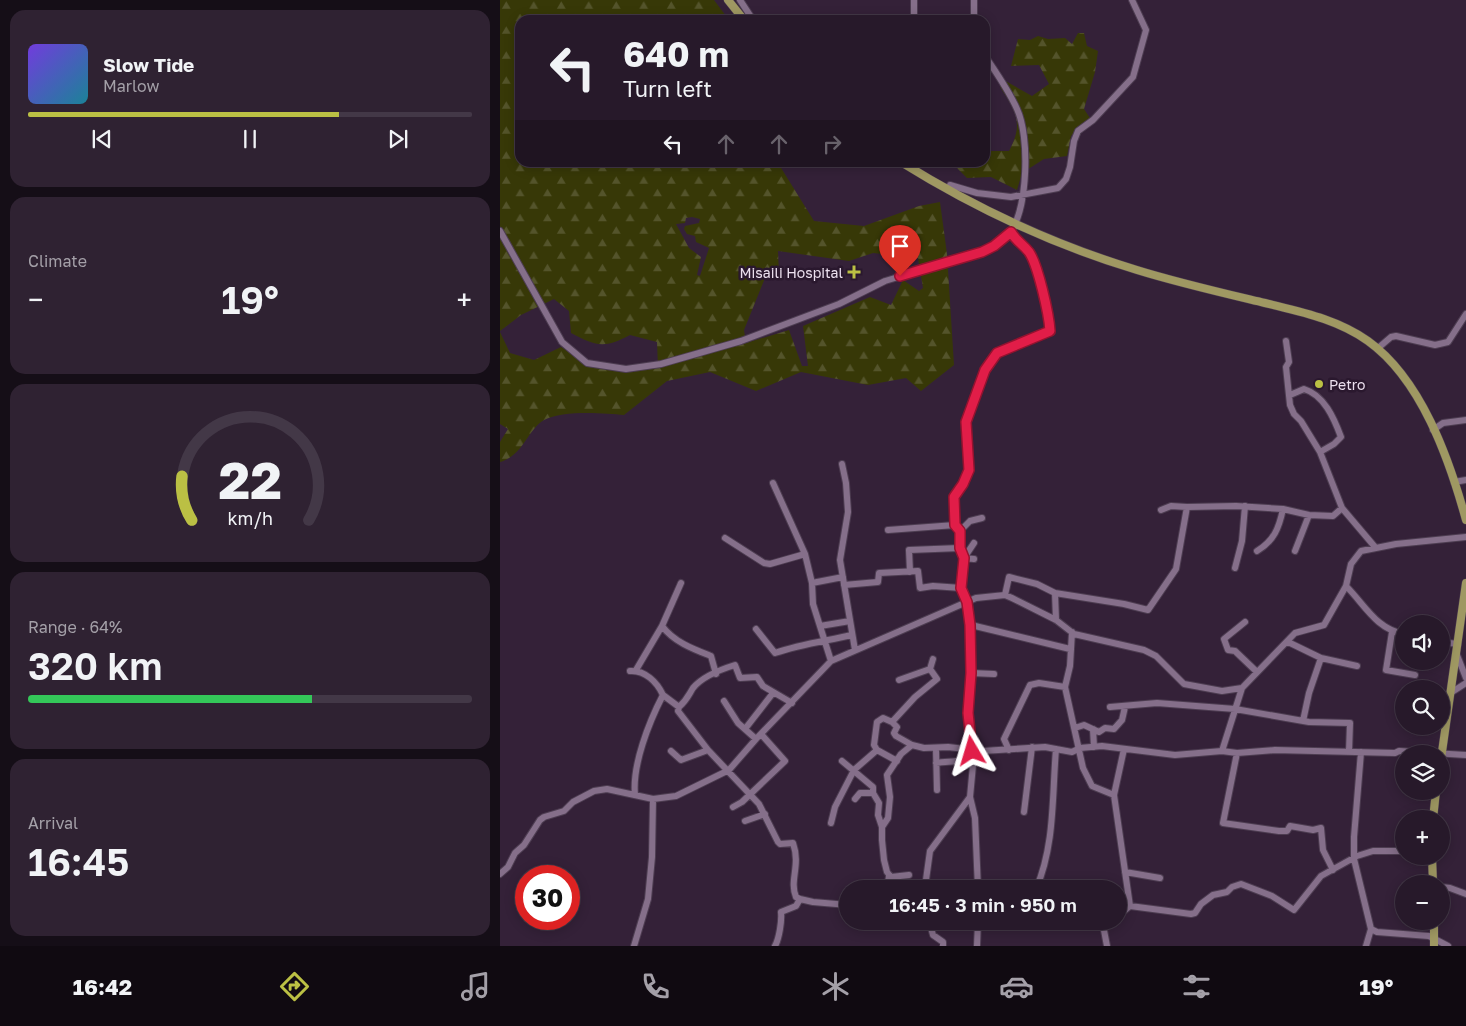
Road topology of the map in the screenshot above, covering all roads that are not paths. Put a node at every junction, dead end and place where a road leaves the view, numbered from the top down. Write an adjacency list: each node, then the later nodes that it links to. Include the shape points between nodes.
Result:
1 (728, 0): 6 (main road)
2 (740, 0): 7 (street)
3 (914, 0): 8 (street)
4 (974, 0): 9 (street)
5 (1132, 0): 13 (street, via 1146,30 1133,77 1093,120 1078,131 1066,180 1058,188)
6 (740, 15)
7 (750, 15)
8 (914, 15)
9 (974, 15)
10 (990, 64): 13 (street, via 1018,110 1022,126 1026,179)
11 (910, 167): 14 (main road, via 969,202)
12 (950, 185): 13 (street, via 976,193)
13 (1022, 196): 14 (street)
14 (1014, 223): 16 (street); 19 (main road, via 1030,232 1138,270 1330,321)
15 (500, 231): 16 (street, via 562,342 587,362 626,368 661,364 741,341 839,304 885,281 982,252)
16 (1011, 232): 36 (street, via 1028,252 1048,310 1050,331 997,353 985,370 966,422 969,470 954,497)
17 (1466, 314): 19 (street, via 1448,342 1436,345 1396,336)
18 (1286, 341): 20 (street)
19 (1377, 349): 22 (main road, via 1407,381)
20 (1290, 395): 23 (street, via 1294,414 1302,421); 23 (street, via 1304,388 1312,391 1335,421 1341,437)
21 (1466, 420): 22 (street, via 1444,423)
22 (1433, 430): 26 (main road)
23 (1320, 452): 30 (street)
24 (842, 464): 51 (street, via 848,507 840,560)
25 (1466, 480): 26 (street)
26 (1454, 482): 35 (main road)
27 (773, 483): 46 (street)
28 (1187, 506): 29 (street); 32 (street); 58 (street, via 1176,569 1148,610)
29 (1245, 506): 31 (street); 49 (street, via 1242,541)
30 (1342, 508): 33 (street, via 1333,516); 42 (street)
31 (1283, 509): 33 (street); 44 (street, via 1278,530 1269,544)
32 (1160, 510)
33 (1309, 515): 45 (street)
34 (982, 518): 38 (street, via 970,521)
35 (1466, 519)
36 (955, 525): 37 (street); 38 (street)
37 (888, 530)
38 (960, 531): 43 (street)
39 (1466, 537): 42 (street)
40 (725, 538): 46 (street, via 764,564)
41 (974, 543): 47 (street)
42 (1375, 547): 56 (street, via 1361,551 1351,564)
43 (960, 548): 47 (street); 50 (street, via 910,550)
44 (1257, 551)
45 (1295, 551)
46 (805, 554): 54 (street)
47 (964, 558): 48 (street); 57 (street)
48 (974, 559)
49 (1235, 568)
50 (910, 572): 55 (street, via 879,573 878,582); 57 (street, via 918,571 920,588)
51 (843, 577): 54 (street); 55 (street)
52 (680, 583): 65 (street)
53 (1466, 583): 75 (main road)
54 (812, 584): 66 (street, via 813,604)
55 (844, 585): 62 (street)
56 (1346, 586): 69 (street, via 1376,621); 72 (street, via 1324,625 1295,633)
57 (961, 588): 60 (street)
58 (1055, 593): 59 (street, via 1037,584 1009,577); 61 (street)
59 (1004, 595): 60 (street); 61 (street)
60 (967, 602): 64 (street); 77 (street)
61 (1056, 620): 68 (street)
62 (850, 621): 66 (street); 71 (street)
63 (1245, 622): 84 (street, via 1224,639 1228,650 1235,651)
64 (970, 625): 76 (street); 85 (street)
65 (662, 626): 86 (street, via 680,642 710,656); 96 (street, via 633,670 658,685)
66 (820, 626): 73 (street)
67 (756, 629): 73 (street, via 775,653 805,644)
68 (1072, 632): 76 (street); 93 (street, via 1144,650 1156,656 1184,684 1222,691)
69 (1392, 632): 70 (street); 88 (street, via 1386,670)
70 (1395, 632)
71 (852, 635): 73 (street); 77 (street)
72 (1288, 642): 79 (street); 84 (street)
73 (824, 643): 81 (street)
74 (1450, 643): 75 (street)
75 (1458, 644): 78 (main road)
76 (1070, 649): 92 (street)
77 (855, 650): 81 (street)
78 (1457, 655): 89 (street); 94 (main road)
79 (1321, 658): 82 (street); 104 (street)
80 (933, 659): 83 (street)
81 (831, 661): 98 (street)
82 (1357, 666)
83 (930, 669): 90 (street); 103 (street, via 937,679 915,696)
84 (1257, 672): 93 (street)
85 (971, 673): 87 (street); 121 (street, via 968,713)
86 (716, 674): 95 (street, via 735,666 740,678 757,677); 100 (street, via 703,679 692,689 690,697)
87 (994, 674)
88 (1415, 674)
89 (1466, 678)
90 (899, 680)
91 (1466, 683): 94 (street)
92 (1065, 687): 105 (street); 119 (street, via 1039,683 1030,685 1004,739)
93 (1242, 688): 102 (street)
94 (1452, 692): 110 (main road)
95 (774, 693): 98 (street); 106 (street)
96 (663, 695): 100 (street); 137 (street, via 648,724)
97 (724, 701): 106 (street)
98 (792, 703): 108 (street)
99 (1126, 707): 101 (street); 102 (street, via 1158,703); 107 (street, via 1122,720 1114,729 1105,728 1099,732)
100 (679, 708): 117 (street, via 678,711)
101 (1110, 708)
102 (1235, 709): 104 (street); 122 (street)
103 (892, 722): 109 (street, via 897,727 896,736); 118 (street, via 883,718 877,722 874,745)
104 (1304, 722): 123 (street, via 1350,723)
105 (1075, 728): 107 (street, via 1084,725); 113 (street)
106 (745, 729): 108 (street)
107 (1093, 729): 112 (street)
108 (758, 737): 132 (street); 136 (street, via 785,761)
109 (912, 745): 114 (street); 130 (street)
110 (1444, 745)
111 (1032, 747): 115 (street); 119 (street); 143 (street)
112 (1094, 747): 113 (street); 116 (street)
113 (1080, 748): 115 (street, via 1072,752); 138 (street, via 1083,768 1092,786)
114 (936, 749): 121 (street, via 948,747); 131 (street)
115 (1056, 749): 159 (street, via 1052,824 1047,858)
116 (1124, 749): 122 (street, via 1176,755); 138 (street)
117 (708, 750): 120 (street, via 681,760); 132 (street)
118 (877, 750): 130 (street); 133 (street)
119 (1009, 750): 121 (street)
120 (672, 751)
121 (972, 751): 131 (street, via 958,762); 139 (street)
122 (1222, 751): 126 (street)
123 (1349, 752): 124 (street); 126 (street, via 1275,750)
124 (1361, 752): 125 (street); 149 (street)
125 (1395, 753)
126 (1237, 754): 150 (street, via 1223,823 1279,831 1287,831 1290,826 1313,830 1321,828 1323,850)
127 (1466, 755): 128 (street)
128 (1450, 756)
129 (842, 761): 133 (street)
130 (897, 761): 147 (street, via 887,776 888,818)
131 (936, 763): 134 (street)
132 (729, 770): 136 (street); 140 (street, via 676,796)
133 (854, 770): 135 (street, via 873,787); 146 (street, via 835,807)
134 (937, 790)
135 (873, 793): 141 (street, via 860,793); 147 (street, via 879,803 878,815)
136 (750, 794): 142 (street); 144 (street)
137 (635, 795): 140 (street); 152 (street, via 607,789 594,791 564,811 544,816)
138 (1114, 795): 151 (street)
139 (970, 797): 157 (street, via 930,851); 158 (street)
140 (653, 799): 172 (street, via 648,899)
141 (855, 799)
142 (732, 807)
143 (1024, 812)
144 (765, 814): 145 (street); 162 (street, via 780,844 793,843 798,858 793,890)
145 (745, 821)
146 (831, 823)
147 (882, 826): 154 (street, via 884,860)
148 (1395, 850): 149 (street, via 1373,851)
149 (1354, 858): 150 (street); 166 (street)
150 (1333, 870): 164 (street, via 1321,876 1294,910 1272,896 1241,884 1213,895 1191,914)
151 (1125, 872): 155 (street); 164 (street)
152 (500, 874)
153 (909, 875): 154 (street)
154 (890, 876): 156 (street)
155 (1160, 878)
156 (889, 880)
157 (926, 880)
158 (978, 880)
159 (1039, 880)
160 (1450, 888): 161 (street)
161 (1466, 894)
162 (800, 899): 163 (street); 173 (street, via 796,906 781,912 782,926)
163 (839, 904)
164 (1130, 906): 165 (street)
165 (1127, 908)
166 (1371, 929): 171 (street, via 1429,936); 177 (street)
167 (932, 930): 174 (street)
168 (978, 930): 175 (street)
169 (1106, 930): 176 (street)
170 (1434, 930): 171 (main road)
171 (1434, 943): 178 (street)
172 (634, 946)
173 (775, 946)
174 (943, 946)
175 (977, 946)
176 (1106, 946)
177 (1366, 946)
178 (1448, 946)

